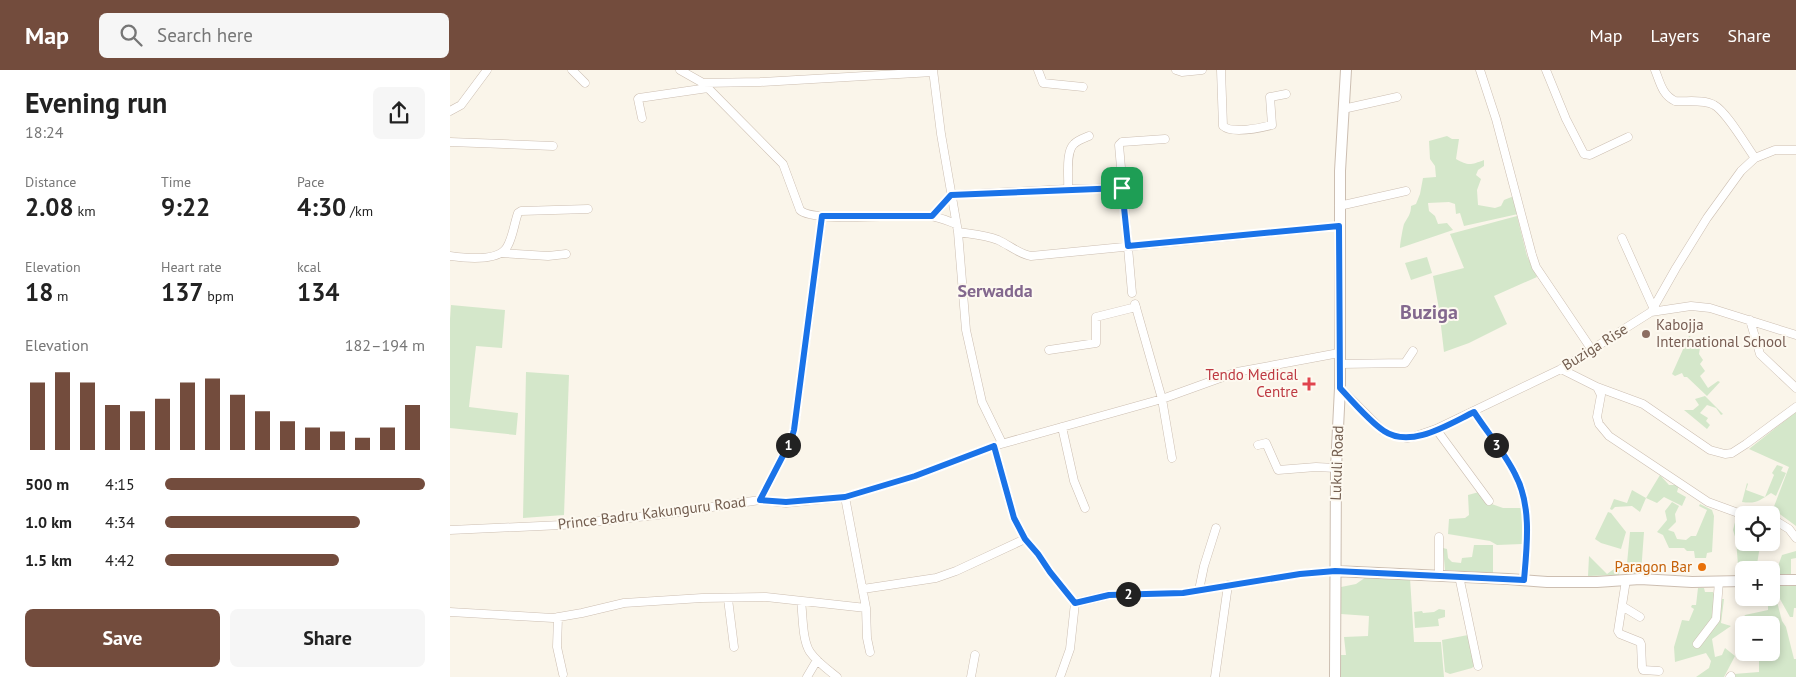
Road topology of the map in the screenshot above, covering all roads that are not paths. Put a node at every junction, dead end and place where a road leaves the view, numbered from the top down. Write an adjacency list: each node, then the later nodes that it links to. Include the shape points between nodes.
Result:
1 (487, 70): 19 (street, via 461,105)
2 (572, 70): 13 (street)
3 (680, 70): 14 (street)
4 (1038, 70): 15 (street, via 1043,83)
5 (1176, 70): 6 (street)
6 (1202, 70)
7 (1221, 70): 16 (street, via 1222,126 1227,130 1272,126 1270,97)
8 (1346, 70): 18 (street, Lukuli Road)
9 (1480, 70): 49 (street, via 1536,267)
10 (1546, 70): 22 (street, via 1584,154 1590,155)
11 (1655, 70): 27 (street, via 1670,99 1715,105)
12 (933, 71): 14 (street); 31 (street)
13 (585, 83)
14 (706, 86): 20 (street, via 640,98); 34 (street, via 783,164 802,213)
15 (1083, 87)
16 (1286, 94)
17 (1397, 96): 18 (street)
18 (1343, 109): 32 (street, Lukuli Road)
19 (450, 111)
20 (642, 118)
21 (1089, 136): 29 (street, via 1072,147 1068,160)
22 (1628, 137)
23 (1165, 139): 28 (street, via 1119,145)
24 (450, 142): 25 (street)
25 (553, 146)
26 (1796, 150): 27 (street, Buziga Rise, via 1775,150)
27 (1755, 158): 45 (street, Buziga Rise, via 1741,171 1708,218)
28 (1122, 188): 29 (street); 40 (street)
29 (1068, 189): 31 (street)
30 (1406, 191): 32 (street)
31 (951, 195): 35 (street); 36 (street)
32 (1339, 206): 37 (street, Lukuli Road)
33 (588, 208): 41 (street, via 521,211)
34 (822, 216): 35 (street); 67 (street, via 794,430)
35 (932, 216): 36 (street)
36 (956, 224): 38 (street)
37 (1339, 226): 40 (street); 51 (street, Lukuli Road)
38 (958, 232): 40 (street, via 996,239 1031,256); 62 (street, via 966,330 982,402)
39 (1622, 238): 45 (street)
40 (1128, 246): 44 (street)
41 (502, 253): 42 (street); 43 (street, via 474,259)
42 (566, 254)
43 (450, 256)
44 (1132, 293)
45 (1652, 309): 46 (street, via 1710,308); 49 (street, Buziga Rise)
46 (1750, 320): 47 (street); 56 (street, via 1760,354)
47 (1796, 335)
48 (1048, 350): 57 (street, via 1096,343 1096,317 1136,306)
49 (1592, 350): 53 (street, Buziga Rise)
50 (1413, 351): 52 (street, via 1404,363)
51 (1340, 353): 52 (street, Lukuli Road); 57 (street, Prince Badru Kakunguru Road, via 1237,372)
52 (1340, 364): 55 (street, Lukuli Road)
53 (1561, 369): 54 (street); 59 (street, Buziga Rise)
54 (1597, 387): 58 (street, via 1643,404 1710,450 1725,454 1746,444); 70 (street, via 1601,395 1598,424 1609,436 1708,502)
55 (1340, 388): 61 (street, Buziga Rise, via 1383,431 1392,435 1413,437); 65 (street, Lukuli Road)
56 (1796, 388)
57 (1162, 399): 60 (street, Prince Badru Kakunguru Road); 64 (street)
58 (1796, 407)
59 (1474, 412): 61 (street, Buziga Rise); 80 (street, via 1515,473 1524,496 1527,521)
60 (1062, 427): 62 (street, Prince Badru Kakunguru Road); 69 (street, via 1074,481)
61 (1436, 429): 68 (street)
62 (998, 444): 66 (street, Prince Badru Kakunguru Road, via 915,476); 76 (street, via 1014,518)
63 (1258, 445): 65 (street, via 1266,443 1278,470)
64 (1172, 458)
65 (1336, 468): 77 (street, Lukuli Road)
66 (845, 497): 67 (street, Prince Badru Kakunguru Road, via 786,502); 87 (street)
67 (760, 500): 73 (street, Prince Badru Kakunguru Road, via 562,525)
68 (1488, 501)
69 (1085, 508)
70 (1735, 512)
71 (1780, 524): 75 (street)
72 (1216, 528): 88 (street)
73 (450, 530)
74 (1439, 537): 78 (street)
75 (1796, 538)
76 (1025, 539): 87 (street, via 936,578); 91 (street)
77 (1335, 571): 78 (street); 86 (street); 110 (street, Lukuli Road)
78 (1439, 576): 79 (street)
79 (1458, 576): 80 (street); 102 (street)
80 (1524, 580): 81 (street)
81 (1626, 580): 84 (street); 92 (street)
82 (1780, 580): 83 (street)
83 (1796, 580)
84 (1718, 581): 85 (street); 97 (street, via 1716,619)
85 (1735, 581)
86 (1228, 585): 88 (street); 109 (street)
87 (862, 589): 93 (street)
88 (1199, 590): 91 (street, via 1109,595)
89 (728, 599): 90 (street); 95 (street, via 624,603); 98 (street)
90 (801, 600): 93 (street); 101 (street, via 804,632 809,650)
91 (1075, 603): 108 (street, via 1070,649)
92 (1622, 606): 96 (street); 103 (street, via 1618,631 1640,642 1643,670)
93 (866, 608): 99 (street)
94 (450, 612): 95 (street)
95 (558, 617): 104 (street, via 557,647)
96 (1640, 617)
97 (1697, 644)
98 (734, 647)
99 (870, 652)
100 (975, 655): 107 (street)
101 (817, 660): 105 (street); 106 (street)
102 (1478, 666)
103 (1659, 671)
104 (563, 674)
105 (807, 677)
106 (837, 677)
107 (971, 677)
108 (1061, 677)
109 (1215, 677)
110 (1335, 677)

